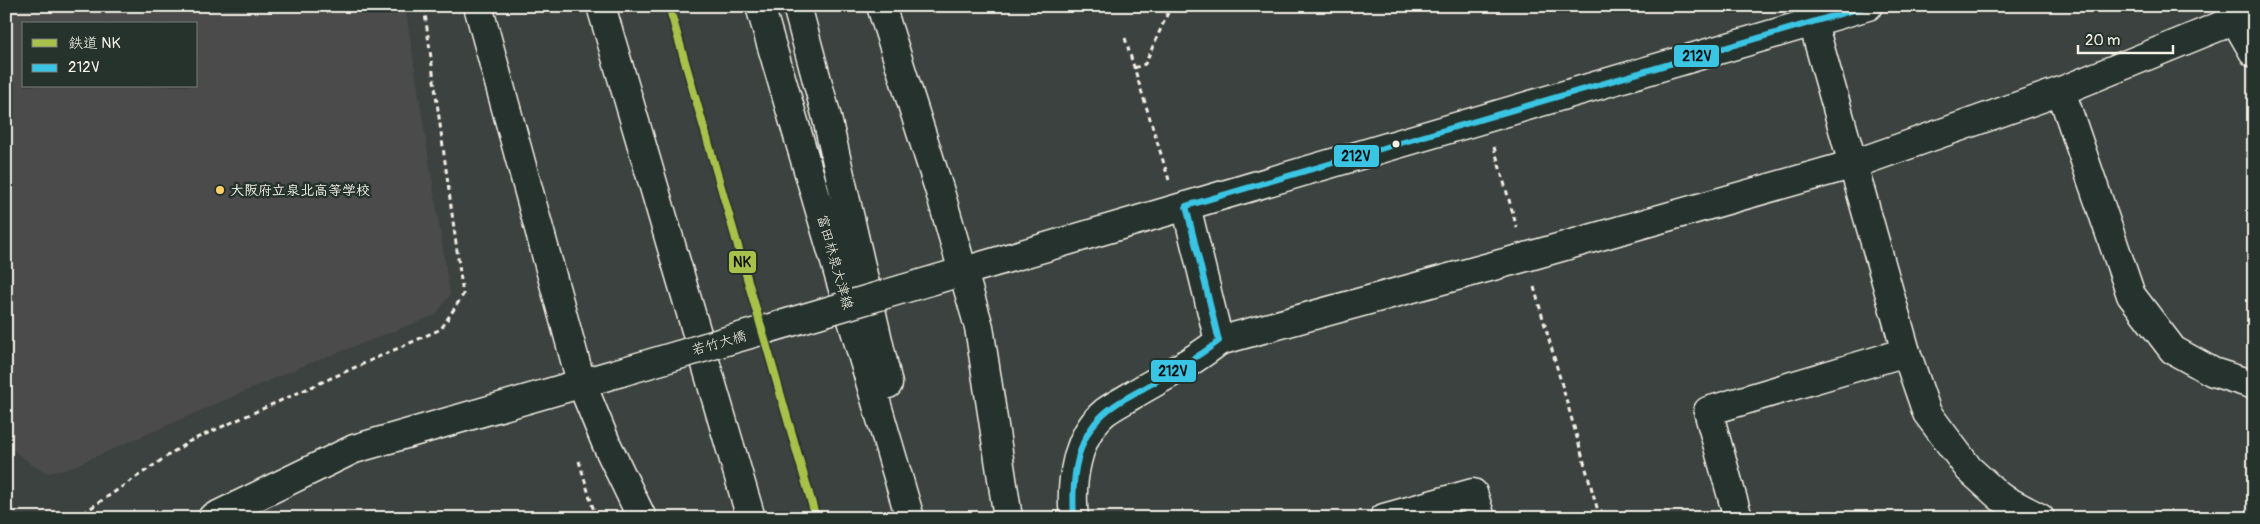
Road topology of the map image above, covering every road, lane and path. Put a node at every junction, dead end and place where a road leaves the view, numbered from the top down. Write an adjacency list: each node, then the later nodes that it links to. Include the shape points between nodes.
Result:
1 (424, 6): 29 (path, via 463,295 441,329 188,442)
2 (478, 6): 25 (street)
3 (582, 6): 17 (street)
4 (601, 6): 17 (street)
5 (760, 6): 33 (street, 富田林泉大津線)
6 (797, 6): 34 (street, via 826,114)
7 (881, 6): 22 (street)
8 (1171, 6): 14 (path, via 1145,64)
9 (1868, 6): 10 (street, 若竹大橋)
10 (1809, 15): 18 (street); 20 (street, 若竹大橋)
11 (2244, 15): 13 (street); 15 (street)
12 (1125, 38): 14 (path)
13 (2254, 53)
14 (1134, 68): 19 (path)
15 (2061, 91): 18 (street); 26 (street, via 2131,295 2173,350 2212,372)
16 (1492, 142): 21 (path)
17 (645, 154): 32 (street)
18 (1854, 164): 21 (street); 24 (street)
19 (1169, 181)
20 (1186, 206): 22 (street, 若竹大橋); 23 (street)
21 (1526, 257): 23 (street); 39 (path)
22 (962, 272): 25 (street, 若竹大橋, bridge); 35 (street, via 979,327)
23 (1219, 341): 36 (street, via 1200,356 1105,412 1087,436 1075,466)
24 (1906, 352): 40 (street, via 1708,411); 41 (street, via 1927,414 1968,470 2000,496)
25 (581, 382): 28 (street, 若竹大橋, via 354,449); 31 (street)
26 (2254, 385)
27 (577, 455): 30 (path)
28 (218, 516)
29 (76, 518)
30 (596, 518)
31 (642, 518)
32 (751, 518)
33 (910, 518)
34 (919, 518)
35 (1008, 518)
36 (1074, 518)
37 (1384, 518): 38 (street, via 1473,494)
38 (1481, 518)
39 (1600, 518)
40 (1738, 518)
41 (2040, 518)

